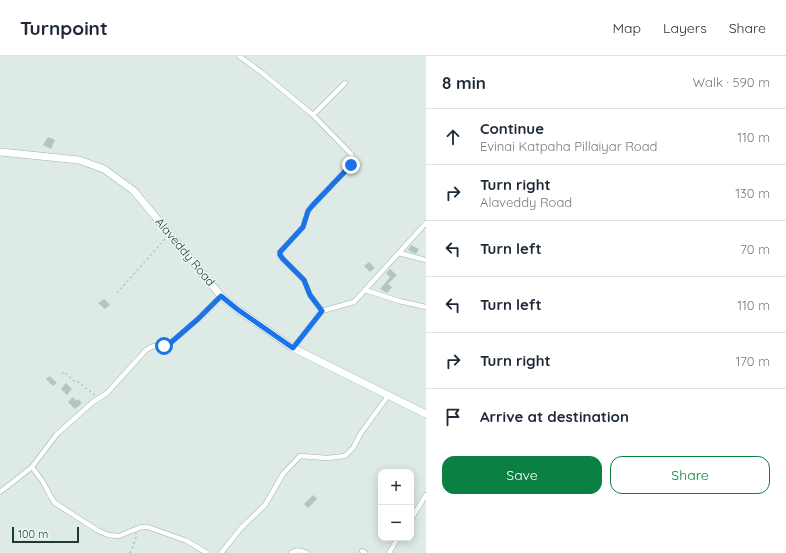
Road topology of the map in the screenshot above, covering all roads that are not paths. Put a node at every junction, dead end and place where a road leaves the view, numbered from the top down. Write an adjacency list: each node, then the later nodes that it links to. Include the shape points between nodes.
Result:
1 (238, 56): 3 (street)
2 (345, 84): 3 (street)
3 (313, 115): 11 (street, via 353,159 351,165 308,211 303,227 280,255 304,280 310,295)
4 (0, 152): 9 (street, Alaveddy Road, via 79,160 104,169 134,191)
5 (426, 223): 6 (street)
6 (399, 253): 7 (street); 8 (street)
7 (426, 260)
8 (365, 290): 10 (street, via 399,302); 11 (street, via 354,302)
9 (221, 296): 12 (street, Alaveddy Road); 15 (street, via 168,345 151,346 146,350 107,393 57,434)
10 (426, 307)
11 (322, 311): 12 (street)
12 (293, 348): 13 (street, Alaveddy Road)
13 (388, 396): 14 (street, Alaveddy Road); 21 (street, via 345,456 300,456 283,474 265,505 242,527)
14 (426, 414)
15 (32, 467): 16 (street); 20 (street, via 55,503 97,530 119,536 141,527 148,527 187,541)
16 (0, 492)
17 (426, 495): 18 (street)
18 (414, 514)
19 (396, 541): 24 (street)
20 (207, 553)
21 (221, 553)
22 (291, 553): 23 (street, via 301,550)
23 (307, 553)
24 (389, 553)

